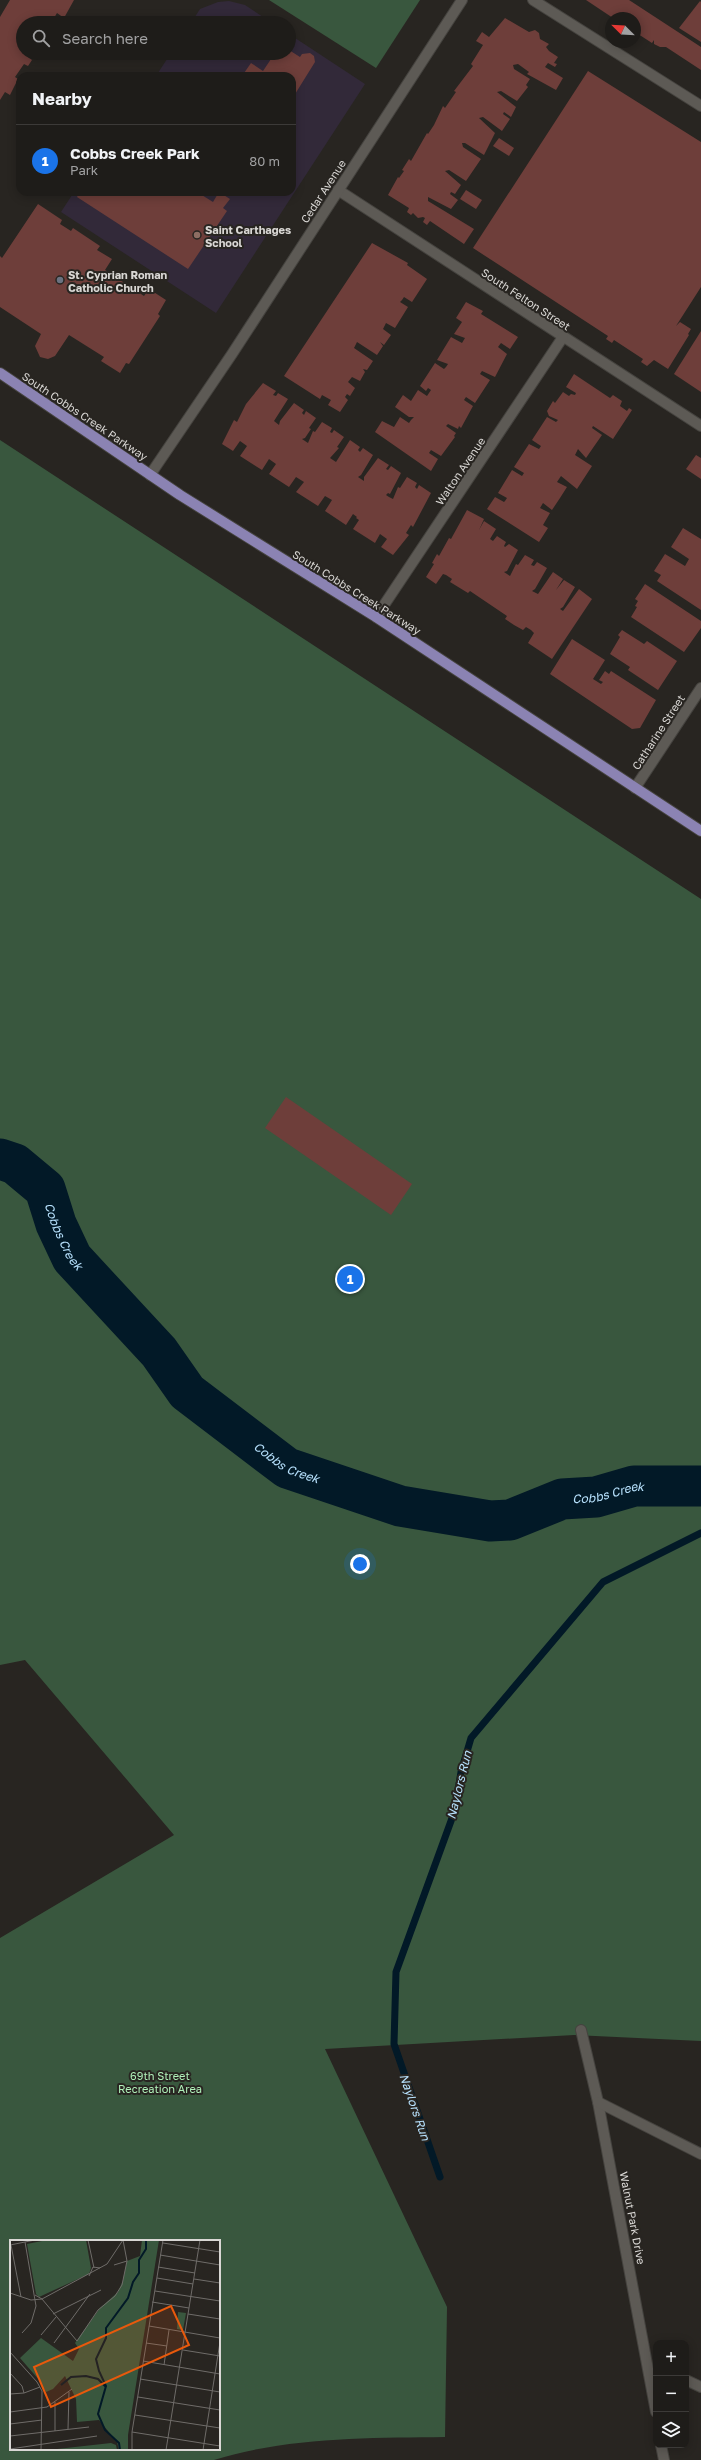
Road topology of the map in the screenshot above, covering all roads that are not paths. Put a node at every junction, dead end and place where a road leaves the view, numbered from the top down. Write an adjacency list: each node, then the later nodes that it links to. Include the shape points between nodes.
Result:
1 (462, 0): 4 (street, Cedar Avenue)
2 (533, 0): 3 (street)
3 (701, 106)
4 (338, 190): 5 (street, South Felton Street); 8 (street, Cedar Avenue)
5 (562, 337): 7 (street, South Felton Street); 9 (street, Walton Avenue)
6 (0, 374): 8 (main road, South Cobbs Creek Parkway)
7 (701, 426)
8 (150, 475): 9 (main road, South Cobbs Creek Parkway)
9 (376, 617): 11 (main road, South Cobbs Creek Parkway)
10 (701, 688): 11 (street, Catharine Street)
11 (635, 788): 12 (main road, South Cobbs Creek Parkway)
12 (701, 831)
13 (581, 2030): 14 (street, Walnut Park Drive)
14 (598, 2102): 15 (street); 16 (street, Walnut Park Drive)
15 (701, 2154)
16 (652, 2363): 17 (street, Walnut Park Drive)
17 (653, 2376)
18 (689, 2381): 19 (street)
19 (701, 2387)
20 (662, 2448): 21 (street)
21 (664, 2460)

